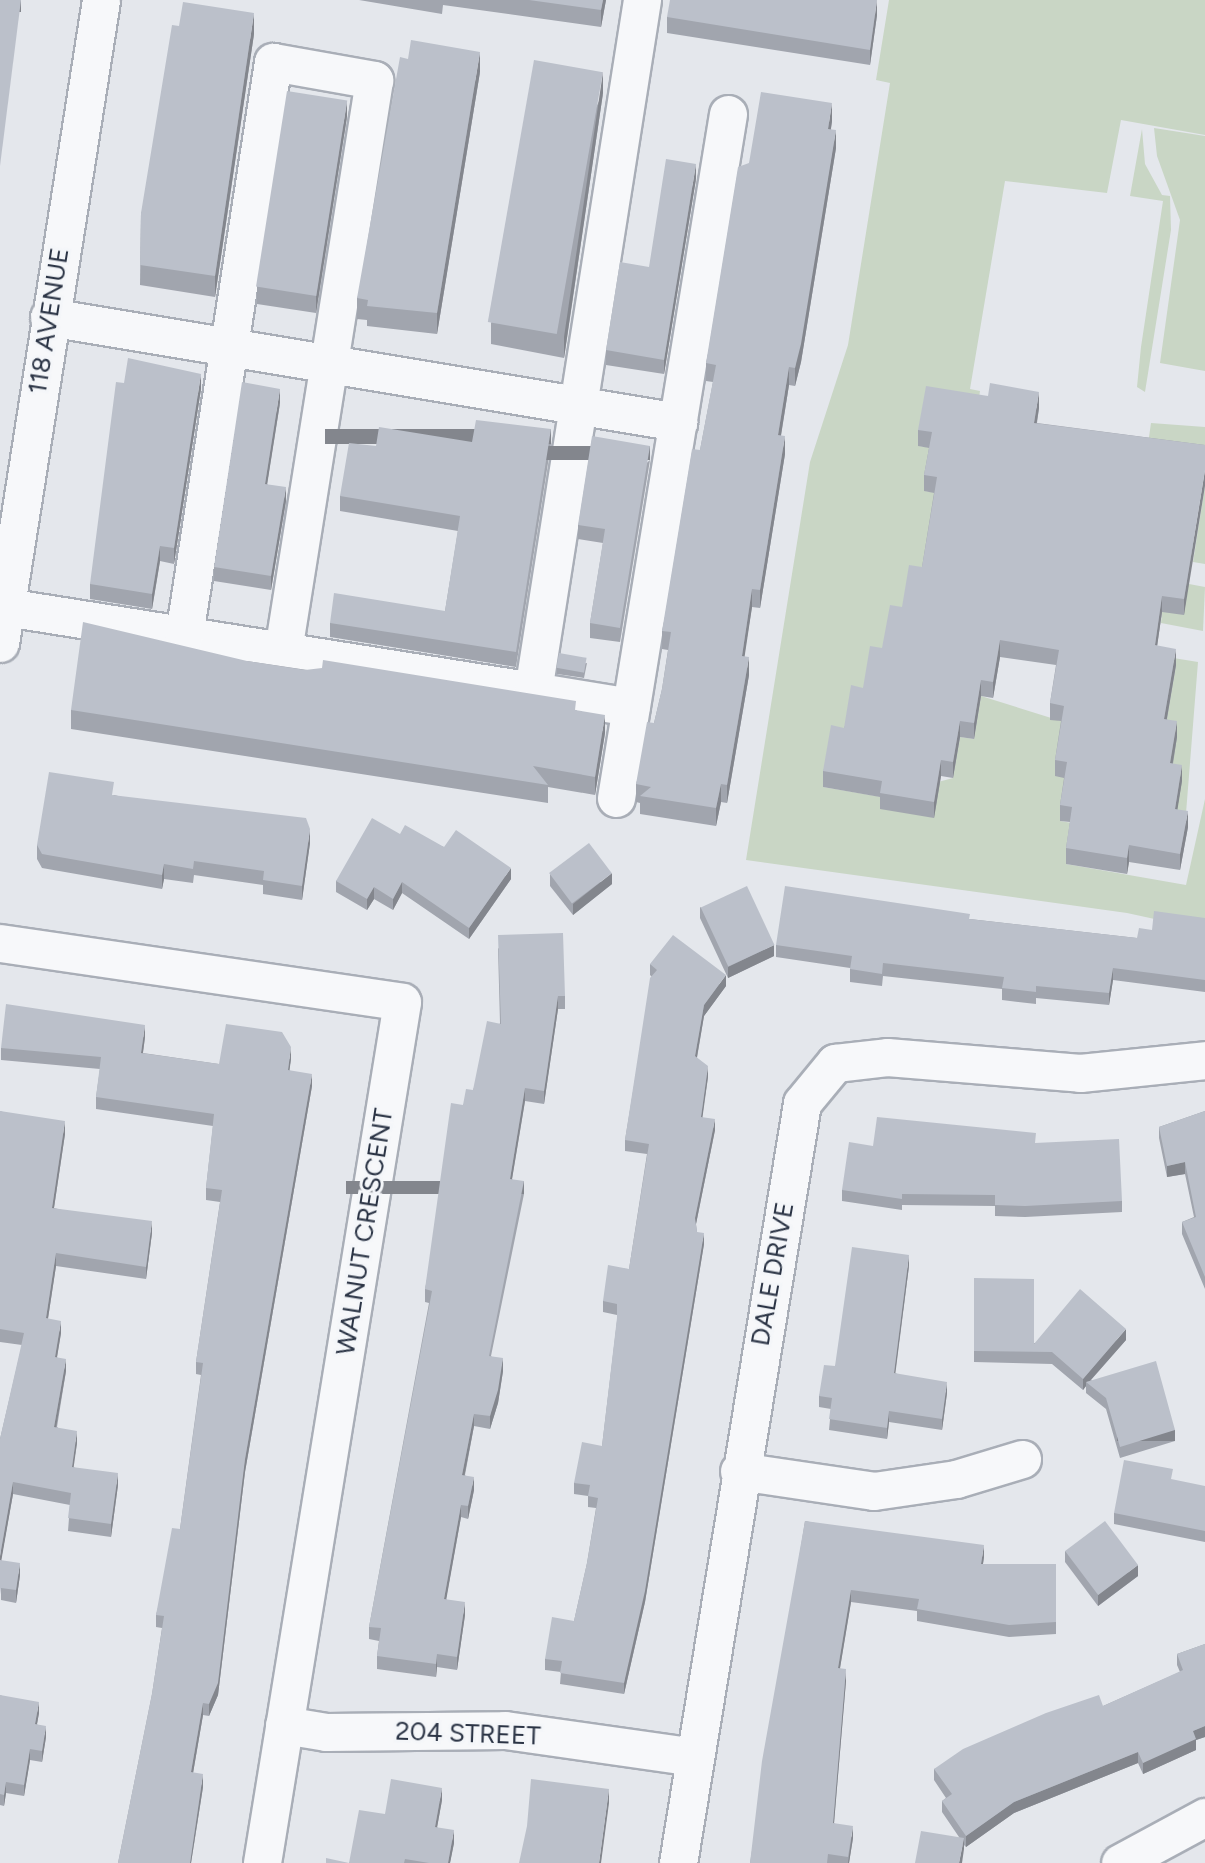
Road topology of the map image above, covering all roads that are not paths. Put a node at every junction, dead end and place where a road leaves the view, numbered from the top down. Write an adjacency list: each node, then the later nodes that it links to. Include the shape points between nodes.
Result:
1 (101, 0): 4 (street, 118 AVENUE)
2 (642, 0): 7 (street)
3 (728, 114): 8 (street)
4 (49, 317): 5 (street); 9 (street, 118 AVENUE)
5 (228, 347): 6 (street); 6 (street, via 273,62 374,80); 10 (street)
6 (327, 363): 7 (street); 11 (street)
7 (578, 405): 8 (street); 12 (street)
8 (678, 422): 13 (street)
9 (3, 625): 10 (street)
10 (184, 635): 11 (street)
11 (284, 651): 12 (street)
12 (533, 691): 13 (street)
13 (631, 707): 14 (street)
14 (616, 798)
15 (0, 943): 19 (street, WALNUT CRESCENT, via 402,1002)
16 (1205, 1060): 18 (street, DALE DRIVE, via 1080,1073 887,1057 835,1063 802,1103)
17 (1021, 1459): 18 (street, via 957,1479 874,1492)
18 (739, 1471): 20 (street, DALE DRIVE)
19 (284, 1725): 20 (street, 204 STREET, via 326,1732 505,1730); 22 (street, WALNUT CRESCENT)
20 (694, 1757): 23 (street, DALE DRIVE)
21 (1205, 1817): 24 (street)
22 (262, 1863)
23 (678, 1863)
24 (1120, 1863)

